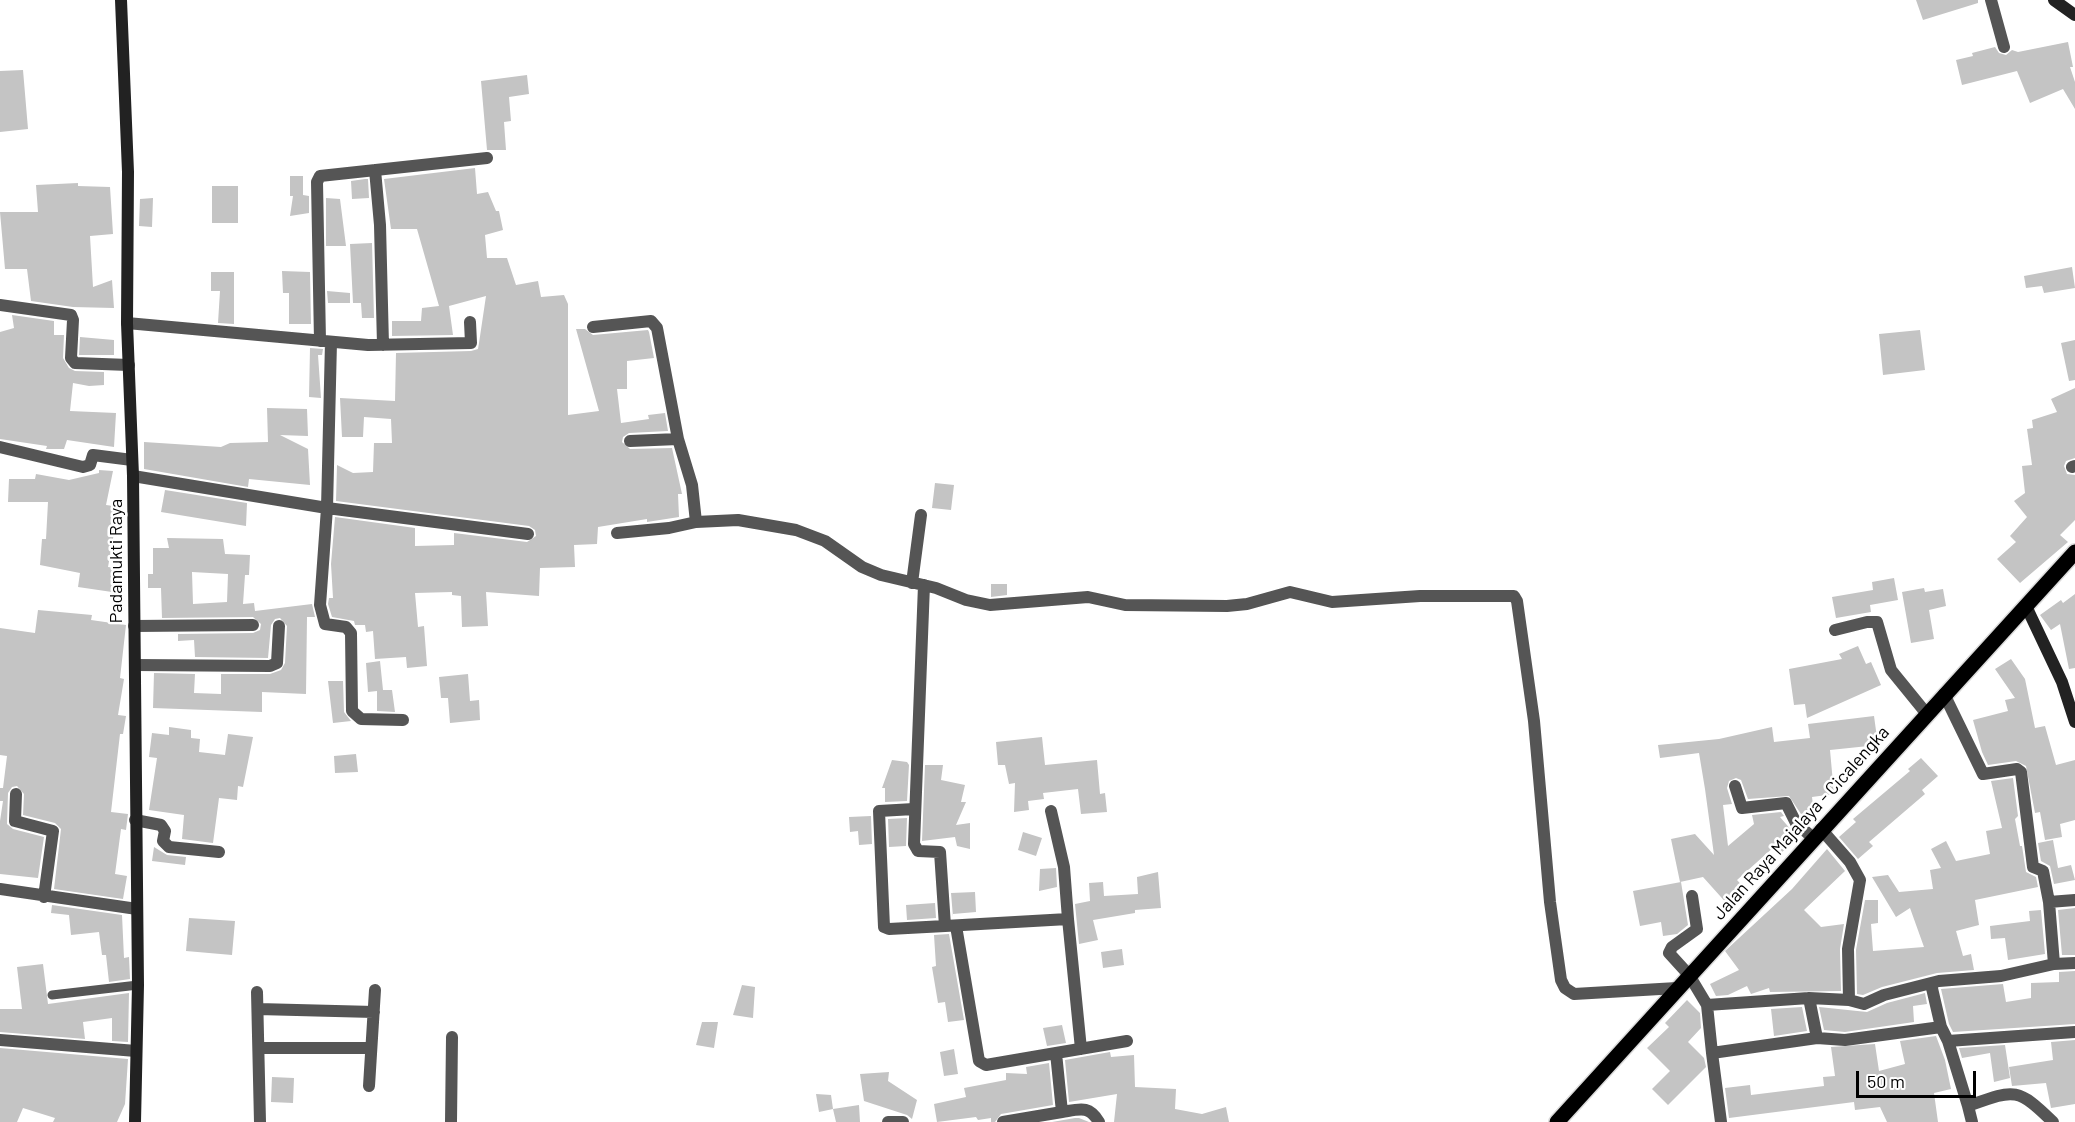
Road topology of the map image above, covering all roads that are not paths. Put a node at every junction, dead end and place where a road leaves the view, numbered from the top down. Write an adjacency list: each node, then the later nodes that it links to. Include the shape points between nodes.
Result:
1 (121, 0): 10 (street, Padamukti Raya, via 128,172)
2 (1992, 0): 5 (street)
3 (2054, 0): 4 (street)
4 (2075, 15)
5 (2004, 47)
6 (487, 158): 7 (street)
7 (375, 170): 12 (street, via 317,179); 13 (street)
8 (0, 305): 14 (street, via 71,315 71,358 75,363)
9 (470, 322): 13 (street, via 471,343)
10 (127, 323): 12 (street); 14 (street, Padamukti Raya)
11 (593, 327): 15 (street, via 651,321 657,328)
12 (326, 341): 13 (street); 20 (street)
13 (383, 345)
14 (129, 365): 18 (street, Padamukti Raya)
15 (678, 439): 16 (street); 22 (street, via 692,485)
16 (630, 441)
17 (0, 447): 18 (street, via 83,467 90,465 93,455)
18 (132, 460): 19 (street, Padamukti Raya)
19 (133, 476): 20 (street); 29 (street, Padamukti Raya)
20 (327, 508): 24 (street); 35 (street, via 320,605 325,624 346,627 351,633 352,711 361,719)
21 (921, 515): 26 (street)
22 (696, 522): 23 (street); 26 (street, via 738,520 796,530 825,541 880,575)
23 (617, 533)
24 (528, 534)
25 (2075, 552): 27 (main road, Jalan Raya Majalaya - Cicalengka)
26 (918, 584): 39 (street); 57 (street, via 990,605 1088,597 1125,605 1227,606 1290,592 1332,602 1439,595 1514,596 1531,700 1561,980 1574,994)
27 (2022, 609): 33 (main road, Jalan Raya Majalaya - Cicalengka); 36 (street, via 2058,673)
28 (253, 625): 29 (street)
29 (134, 626): 32 (street, Padamukti Raya)
30 (279, 626): 32 (street, via 279,658 274,664)
31 (1835, 630): 34 (street, via 1877,622 1890,670)
32 (135, 665): 41 (street, Padamukti Raya)
33 (1944, 693): 34 (main road, Jalan Raya Majalaya - Cicalengka); 48 (street, via 1983,774 2017,769 2021,772 2033,867 2043,871)
34 (1926, 713): 42 (main road, Jalan Raya Majalaya - Cicalengka)
35 (403, 720)
36 (2075, 722)
37 (1735, 786): 42 (street, via 1742,808 1784,802 1796,824)
38 (16, 794): 46 (street, via 15,821 53,831)
39 (914, 810): 51 (street, via 915,848 940,852); 51 (street, via 879,811 884,927)
40 (1052, 811): 50 (street, via 1064,867)
41 (135, 820): 43 (street, via 161,825 165,831 163,841 170,847); 49 (street, Padamukti Raya)
42 (1817, 834): 54 (main road, Jalan Raya Majalaya - Cicalengka); 62 (street, via 1850,862 1860,880 1848,949)
43 (219, 852)
44 (0, 889): 46 (street)
45 (1692, 896): 54 (street, via 1697,928 1669,951)
46 (44, 897): 49 (street)
47 (2075, 900): 48 (street)
48 (2049, 902): 53 (street)
49 (137, 909): 56 (street, Padamukti Raya)
50 (1068, 919): 51 (street); 75 (street)
51 (951, 926): 77 (street, via 981,1063)
52 (2075, 963): 53 (street)
53 (2054, 964): 55 (street, via 2001,976)
54 (1689, 975): 57 (main road, Jalan Raya Majalaya - Cicalengka); 63 (street)
55 (1931, 984): 62 (street, via 1864,1004); 66 (street)
56 (138, 985): 60 (lane); 76 (street, Padamukti Raya)
57 (1677, 988): 89 (main road, Jalan Raya Majalaya - Cicalengka)
58 (375, 990): 65 (street)
59 (257, 992): 64 (street)
60 (52, 995)
61 (1809, 998): 62 (street); 63 (street); 69 (street)
62 (1849, 1000)
63 (1707, 1005): 78 (street)
64 (258, 1009): 65 (street); 73 (street)
65 (374, 1012): 74 (street)
66 (1941, 1027): 69 (street, via 1845,1040); 72 (street)
67 (2075, 1032): 72 (street)
68 (452, 1036): 84 (street)
69 (1817, 1038): 78 (street)
70 (0, 1040): 76 (street)
71 (1127, 1041): 75 (street)
72 (1948, 1041): 80 (street)
73 (259, 1048): 74 (street); 83 (street)
74 (371, 1048): 79 (street)
75 (1081, 1049): 77 (street)
76 (136, 1051): 82 (street, Padamukti Raya)
77 (1056, 1053): 81 (street)
78 (1712, 1053): 90 (street)
79 (369, 1086)
80 (1968, 1106): 91 (street); 92 (street, via 2002,1094 2023,1095)
81 (1062, 1112): 87 (street); 88 (street, via 1087,1108)
82 (135, 1122)
83 (260, 1122)
84 (451, 1122)
85 (888, 1122): 86 (street)
86 (903, 1122)
87 (1003, 1122)
88 (1099, 1122)
89 (1557, 1122)
90 (1721, 1122)
91 (1972, 1122)
92 (2053, 1122)

